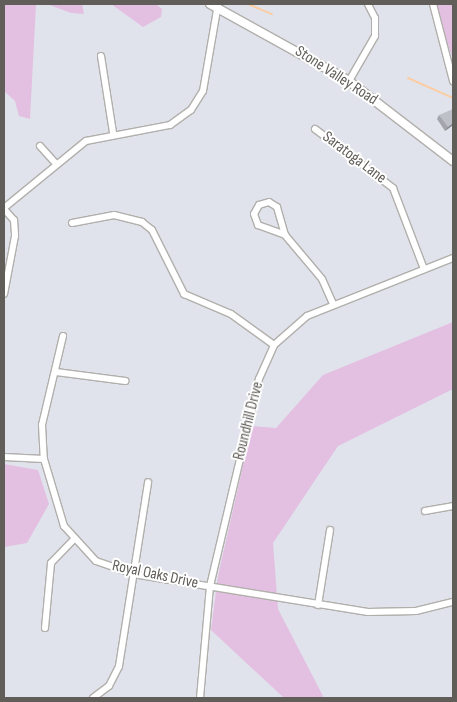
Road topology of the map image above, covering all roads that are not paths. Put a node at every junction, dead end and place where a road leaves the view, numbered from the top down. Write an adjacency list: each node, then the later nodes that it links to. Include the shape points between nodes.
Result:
1 (368, 4): 5 (street, via 375,18 375,36)
2 (433, 4): 6 (street)
3 (215, 5): 5 (street, Stone Valley Road); 8 (street, via 206,79 191,110 170,124)
4 (101, 56): 8 (street)
5 (349, 81): 10 (street, Stone Valley Road)
6 (453, 81)
7 (315, 129): 16 (street, Saratoga Lane, via 393,188)
8 (113, 133): 11 (street, via 86,141)
9 (40, 146): 11 (street)
10 (453, 161)
11 (56, 164): 12 (street)
12 (4, 208): 17 (street, via 14,220 15,236)
13 (72, 223): 20 (street, via 114,215 142,222 152,230 184,294 231,314)
14 (285, 235): 14 (street, via 258,225 254,214 259,204 269,202 278,207); 18 (street, via 322,279)
15 (453, 258): 16 (street, Roundhill Drive)
16 (424, 269): 18 (street, Roundhill Drive)
17 (4, 294)
18 (334, 304): 20 (street, Roundhill Drive, via 295,324)
19 (63, 336): 21 (street, Royal Oaks Drive)
20 (274, 345): 31 (street, Roundhill Drive, via 259,379)
21 (56, 372): 22 (street); 24 (street, Royal Oaks Drive, via 42,425)
22 (126, 381)
23 (4, 457): 24 (street)
24 (44, 459): 29 (street, Royal Oaks Drive, via 60,516)
25 (148, 482): 30 (street)
26 (453, 506): 27 (street)
27 (425, 511)
28 (330, 530): 33 (street)
29 (73, 540): 30 (street, Royal Oaks Drive, via 96,561); 34 (street, via 51,563)
30 (133, 574): 31 (street, Royal Oaks Drive); 35 (street, via 119,666 109,686)
31 (210, 586): 33 (street, Royal Oaks Drive); 36 (street, Roundhill Drive)
32 (453, 602): 33 (street, Royal Oaks Drive, via 399,612)
33 (318, 604)
34 (46, 628)
35 (93, 698)
36 (200, 698)

